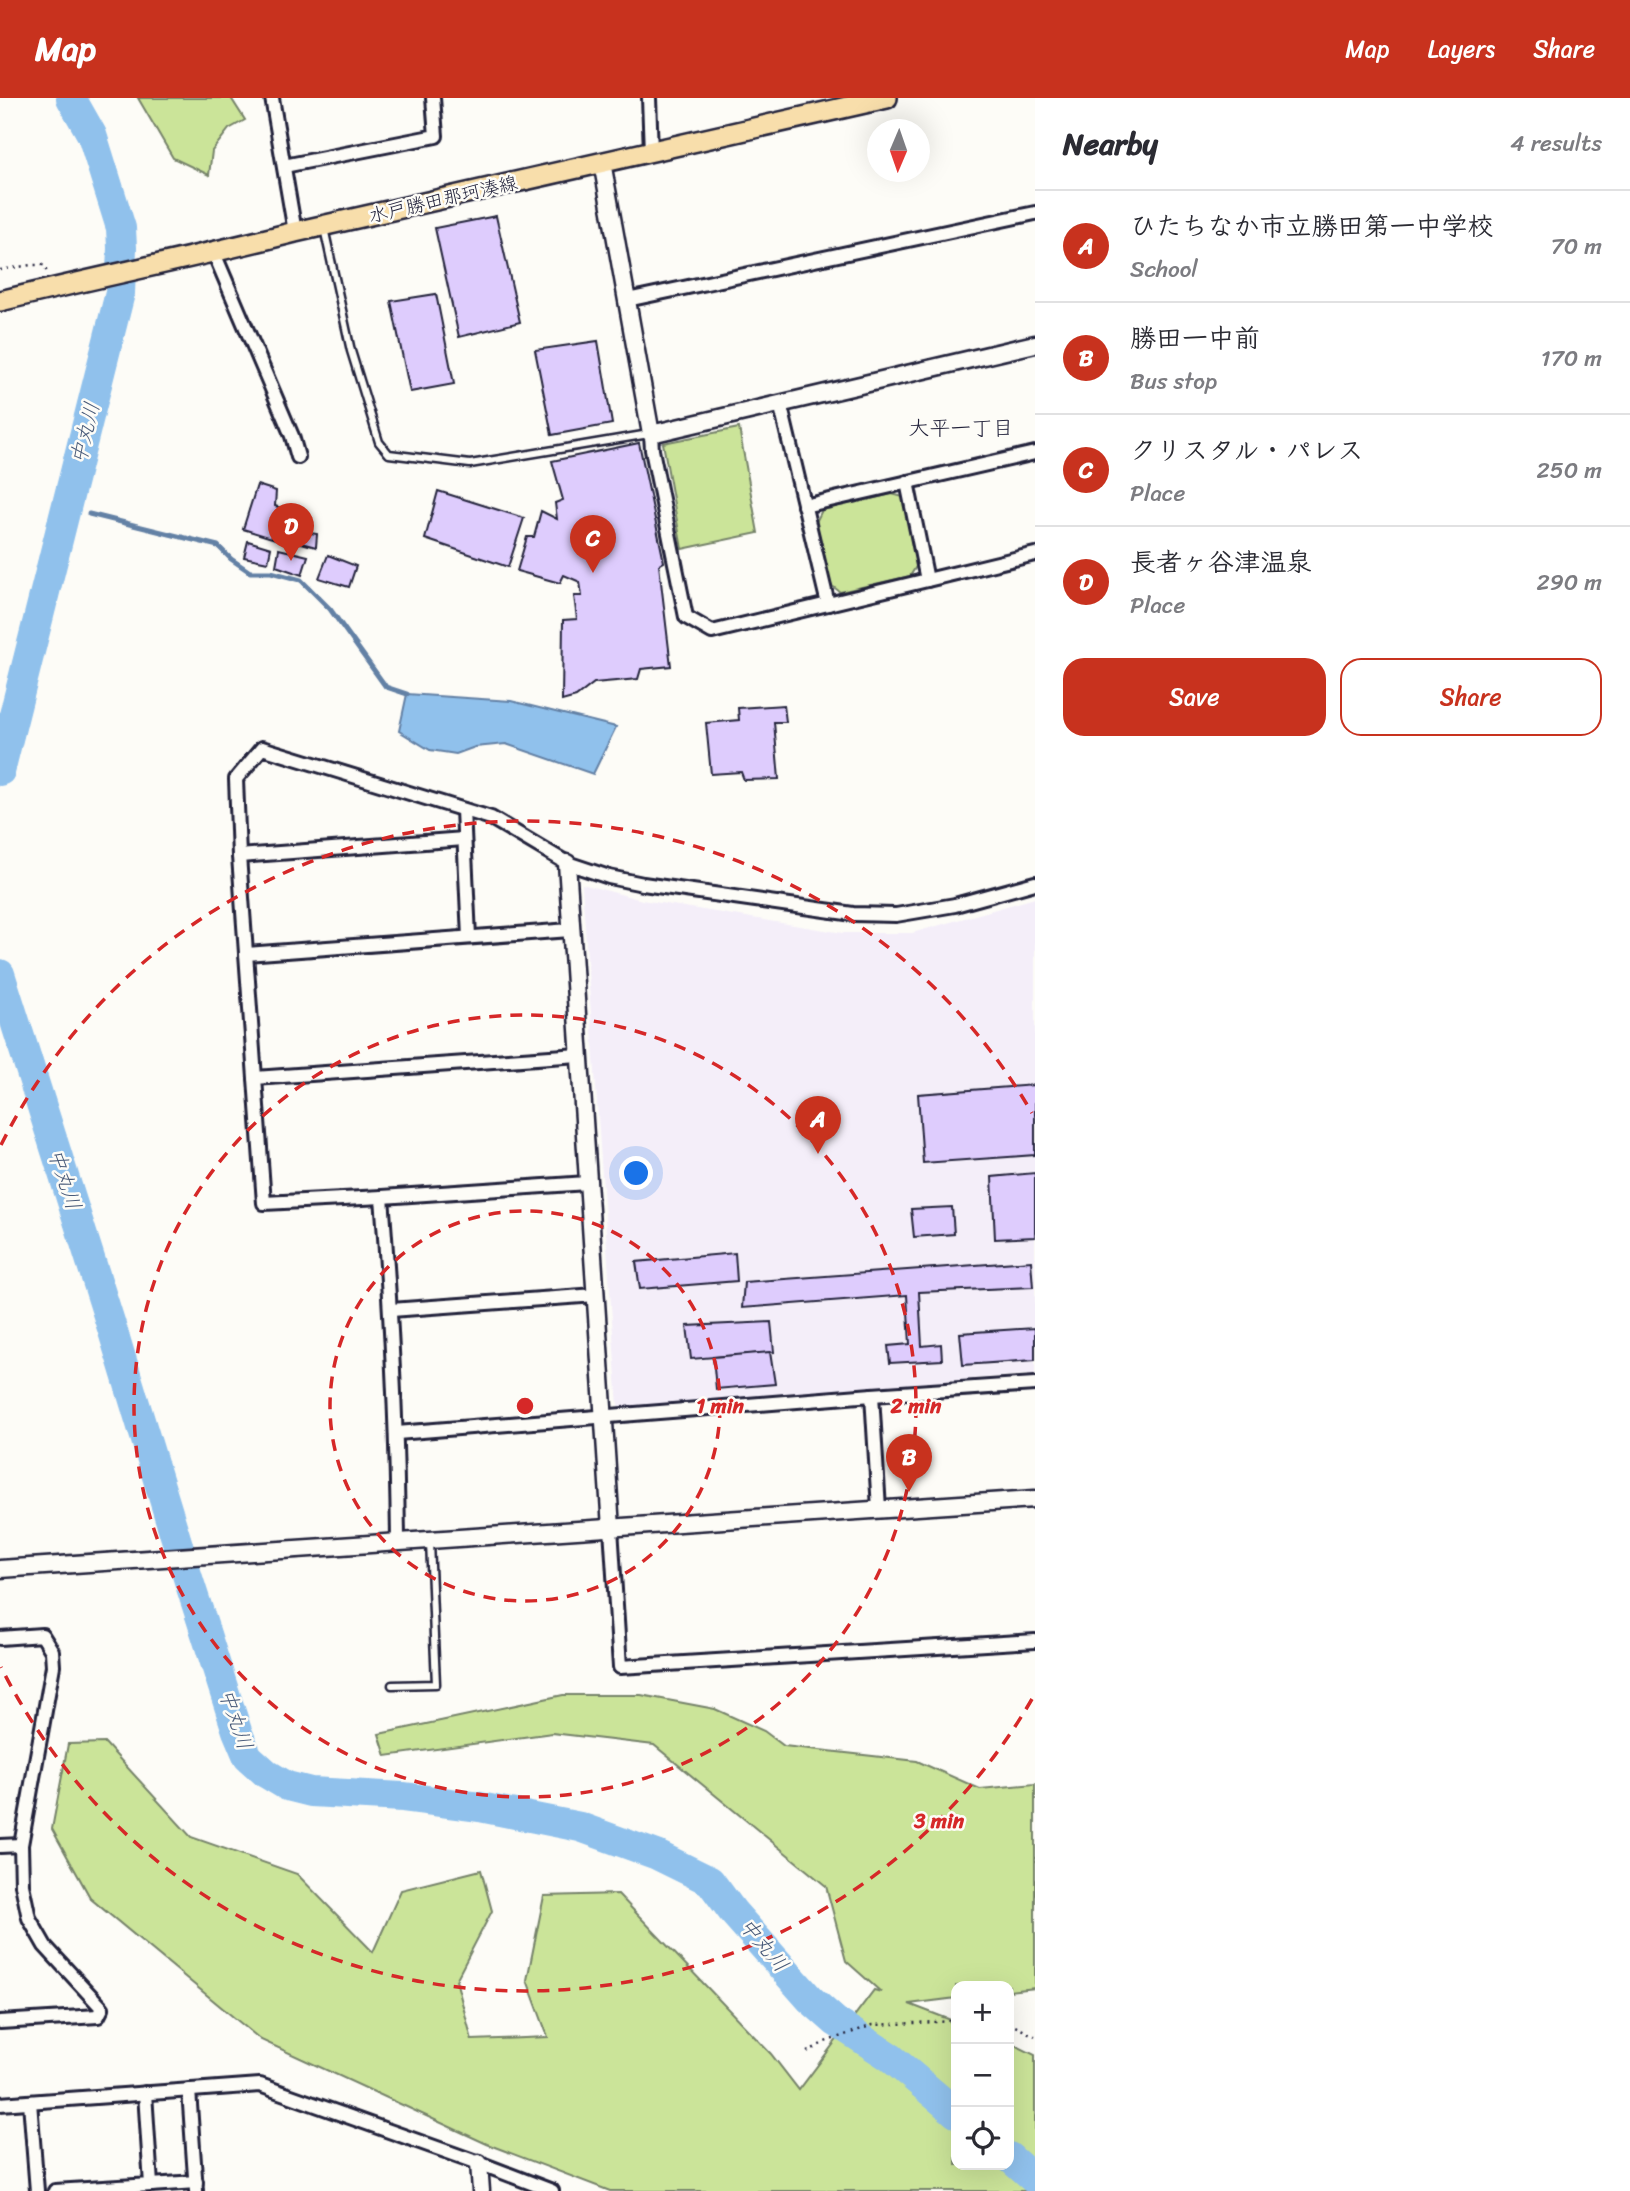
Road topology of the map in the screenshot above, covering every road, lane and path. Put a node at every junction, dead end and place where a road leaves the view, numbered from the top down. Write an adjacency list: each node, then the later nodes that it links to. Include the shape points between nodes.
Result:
1 (272, 98): 7 (street)
2 (433, 98): 7 (street, via 436,136)
3 (649, 98): 5 (street)
4 (887, 98): 5 (main road, 水戸勝田那珂湊線)
5 (651, 152): 6 (main road, 水戸勝田那珂湊線)
6 (602, 162): 9 (main road, 水戸勝田那珂湊線); 14 (street)
7 (284, 166): 10 (street)
8 (1035, 213): 14 (street)
9 (323, 227): 10 (main road, 水戸勝田那珂湊線); 18 (lane, via 351,351 379,442 389,454 470,464)
10 (295, 232): 11 (main road, 水戸勝田那珂湊線)
11 (214, 253): 13 (main road, 水戸勝田那珂湊線); 20 (street)
12 (0, 270): 13 (path, via 44,265)
13 (54, 288): 15 (main road, 水戸勝田那珂湊線)
14 (627, 300): 18 (street)
15 (0, 301)
16 (1035, 344): 17 (street)
17 (780, 403): 18 (street); 22 (street)
18 (651, 434): 25 (street, via 686,617 712,632)
19 (1035, 453): 21 (street)
20 (298, 457)
21 (906, 482): 22 (street); 24 (street)
22 (804, 506): 25 (street)
23 (1035, 554): 24 (street)
24 (928, 580): 25 (street)
25 (828, 604)
26 (463, 810): 27 (street); 28 (street, via 262,748 236,779); 29 (street, via 491,818)
27 (464, 839): 28 (street); 32 (street)
28 (239, 856): 33 (street)
29 (567, 863): 30 (street, via 643,884 853,914 896,915 955,905); 31 (street)
30 (1035, 883)
31 (570, 930): 32 (street); 34 (street)
32 (469, 937): 33 (street)
33 (246, 954): 35 (street)
34 (579, 1055): 35 (street); 36 (street)
35 (255, 1077): 37 (street, via 264,1203)
36 (587, 1184): 37 (street); 38 (street)
37 (382, 1198): 39 (street)
38 (596, 1295): 39 (street); 42 (street)
39 (391, 1310): 43 (street)
40 (1035, 1384): 41 (street)
41 (872, 1395): 42 (street); 45 (street)
42 (602, 1418): 43 (street); 46 (street)
43 (397, 1433): 48 (street)
44 (1035, 1499): 45 (street)
45 (879, 1509): 46 (street)
46 (611, 1528): 47 (street); 51 (street, via 620,1668)
47 (430, 1540): 48 (street); 52 (lane, via 436,1684)
48 (398, 1542): 49 (street)
49 (0, 1569)
50 (0, 1638): 53 (street, via 42,1635 52,1651 54,1666)
51 (1035, 1641)
52 (392, 1685)
53 (21, 1845): 54 (street); 56 (street, via 29,1918 46,1947 103,2008 98,2015)
54 (0, 1846)
55 (951, 2021): 59 (path, via 873,2025)
56 (0, 2022)
57 (1014, 2026): 58 (path)
58 (1035, 2036)
59 (807, 2052)
60 (189, 2090): 61 (street); 64 (street, via 260,2085); 66 (street)
61 (145, 2093): 62 (street); 65 (street)
62 (30, 2102): 63 (street); 67 (street)
63 (0, 2104)
64 (479, 2163): 69 (street); 70 (street)
65 (151, 2185): 66 (street); 68 (street)
66 (196, 2187)
67 (37, 2191)
68 (55, 2191)
69 (481, 2191)
70 (552, 2191)

